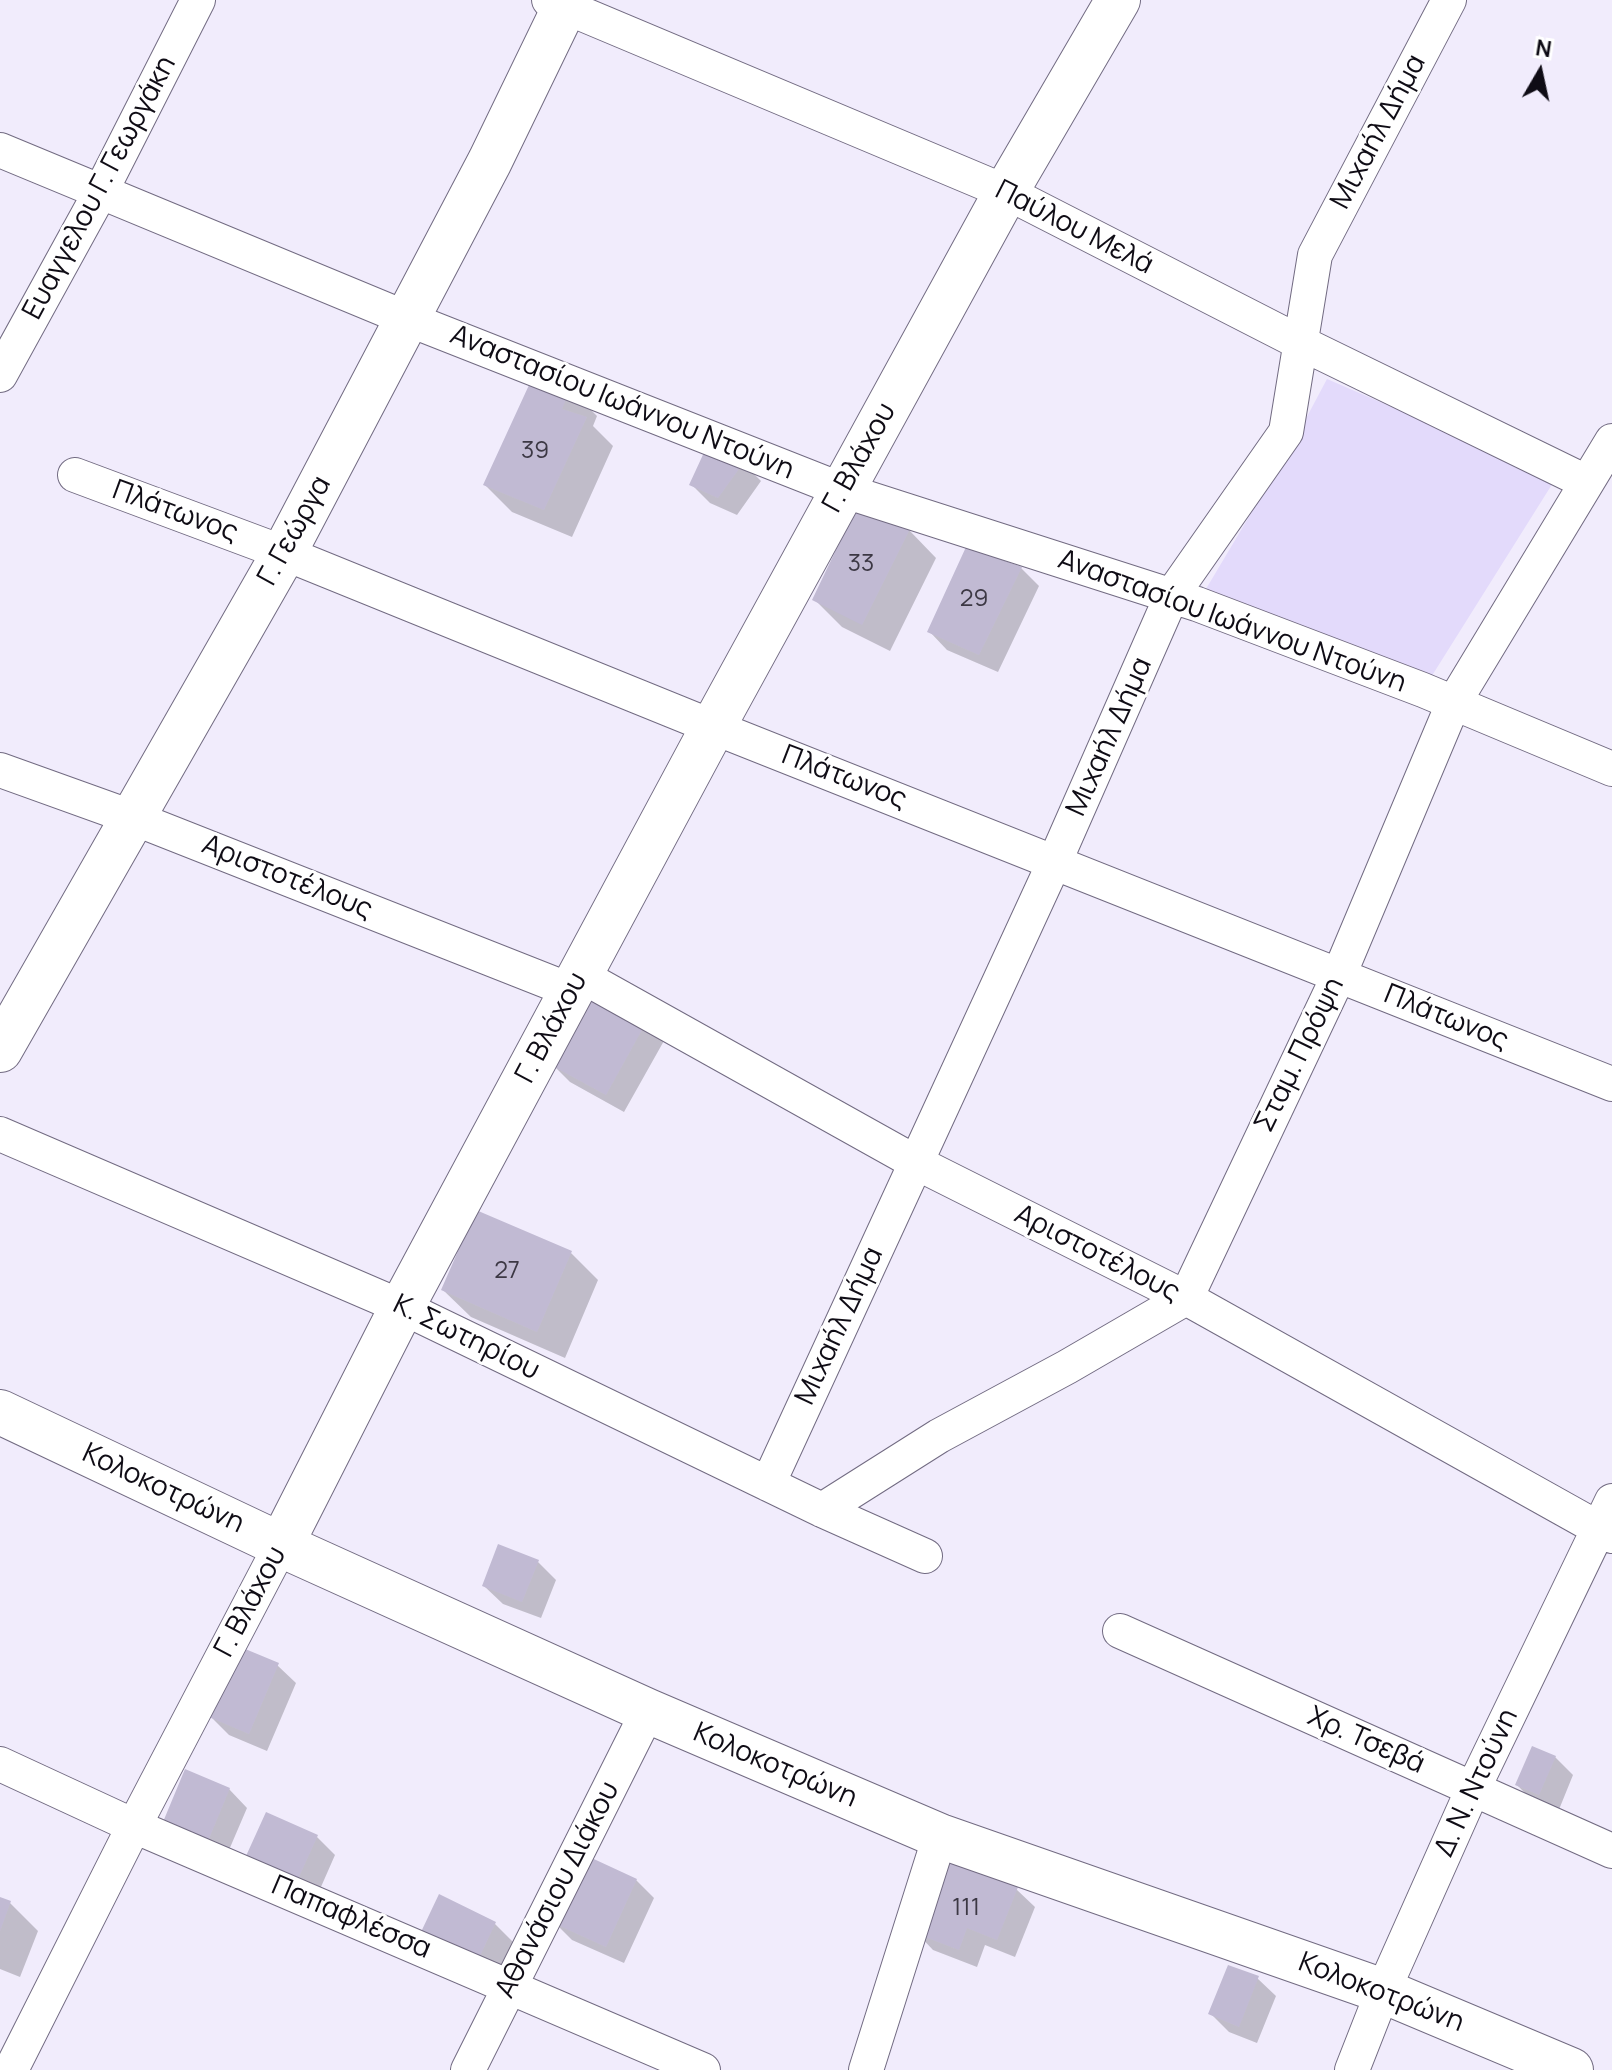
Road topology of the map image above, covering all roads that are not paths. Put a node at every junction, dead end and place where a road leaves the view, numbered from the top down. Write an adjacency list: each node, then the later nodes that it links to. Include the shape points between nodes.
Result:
1 (198, 0): 7 (street, Ευαγγελου Γ. Γεωργάκη)
2 (1118, 0): 6 (street, Γ. Βλάχου)
3 (1449, 0): 9 (street, Μιχαήλ Δήμα, via 1315,255)
4 (561, 2): 6 (street, Παύλου Μελά); 8 (street, Γ. Γεώργα)
5 (0, 150): 7 (street, Αναστασίου Ιωάννου Ντούνη)
6 (1006, 192): 9 (street, Παύλου Μελά); 14 (street, Γ. Βλάχου)
7 (100, 193): 8 (street, Αναστασίου Ιωάννου Ντούνη); 10 (street, Ευαγγελου Γ. Γεωργάκη)
8 (408, 319): 14 (street, Αναστασίου Ιωάννου Ντούνη); 15 (street, Γ. Γεώργα)
9 (1299, 342): 13 (street, Παύλου Μελά); 16 (street, Μιχαήλ Δήμα, via 1286,432)
10 (0, 375)
11 (1612, 441): 13 (street, Σταμ. Πρόψη)
12 (75, 475): 15 (street, Πλάτωνος)
13 (1586, 482): 17 (street, Σταμ. Πρόψη)
14 (842, 490): 16 (street, Αναστασίου Ιωάννου Ντούνη); 18 (street, Γ. Βλάχου)
15 (284, 553): 18 (street, Πλάτωνος); 21 (street, Γ. Γεώργα)
16 (1172, 595): 17 (street, Αναστασίου Ιωάννου Ντούνη); 22 (street, Μιχαήλ Δήμα)
17 (1453, 704): 19 (street, Αναστασίου Ιωάννου Ντούνη); 23 (street, Σταμ. Πρόψη)
18 (713, 727): 22 (street, Πλάτωνος); 24 (street, Γ. Βλάχου)
19 (1612, 769)
20 (0, 770): 21 (street, Αριστοτέλους)
21 (131, 817): 24 (street, Αριστοτέλους); 25 (street, Γ. Γεώργα)
22 (1055, 861): 23 (street, Πλάτωνος); 28 (street, Μιχαήλ Δήμα)
23 (1339, 975): 26 (street, Πλάτωνος); 29 (street, Σταμ. Πρόψη)
24 (576, 983): 28 (street, Αριστοτέλους); 30 (street, Γ. Βλάχου)
25 (0, 1050)
26 (1612, 1084)
27 (0, 1134): 30 (street, Κ. Σωτηρίου)
28 (915, 1162): 29 (street, Αριστοτέλους); 32 (street, Μιχαήλ Δήμα)
29 (1186, 1298): 33 (street, via 939,1436); 34 (street, Αριστοτέλους)
30 (402, 1307): 32 (street, Κ. Σωτηρίου); 35 (street, Γ. Βλάχου)
31 (0, 1412): 35 (street, Κολοκοτρώνη)
32 (768, 1484): 33 (street, Κ. Σωτηρίου)
33 (822, 1510): 36 (street, Κ. Σωτηρίου)
34 (1608, 1522): 40 (street, Δ. Ν. Ντούνη)
35 (281, 1545): 38 (street, Κολοκοτρώνη); 41 (street, Γ. Βλάχου)
36 (925, 1556)
37 (1120, 1631): 40 (street, Χρ. Τσεβά)
38 (648, 1711): 42 (street, Κολοκοτρώνη); 44 (street, Αθανάσιου Διάκου)
39 (0, 1764): 41 (street, Παπαφλέσσα)
40 (1473, 1789): 43 (street, Χρ. Τσεβά); 45 (street, Δ. Ν. Ντούνη)
41 (134, 1826): 44 (street, Παπαφλέσσα); 46 (street, Γ. Βλάχου)
42 (940, 1836): 45 (street, Κολοκοτρώνη); 49 (street)
43 (1612, 1851)
44 (510, 1985): 47 (street, Αθανάσιου Διάκου); 48 (street, Παπαφλέσσα)
45 (1383, 1991): 50 (street, Δ. Ν. Ντούνη); 51 (street, Κολοκοτρώνη)
46 (11, 2070)
47 (468, 2070)
48 (703, 2070)
49 (866, 2070)
50 (1352, 2070)
51 (1571, 2070)

